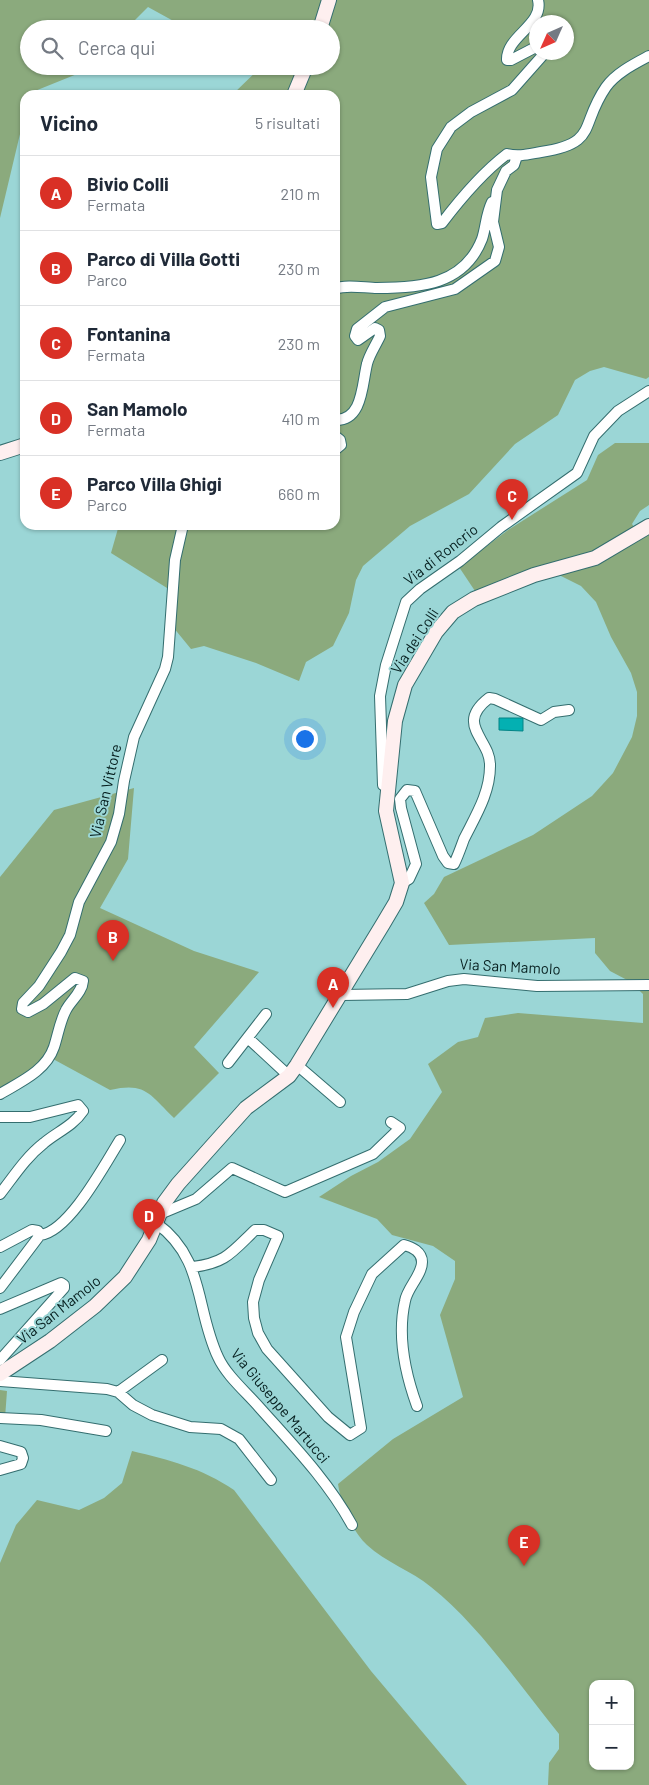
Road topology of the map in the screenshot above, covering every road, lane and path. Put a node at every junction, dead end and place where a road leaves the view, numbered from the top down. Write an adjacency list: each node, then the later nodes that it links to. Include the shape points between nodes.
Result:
1 (329, 0): 4 (main road)
2 (538, 0): 3 (street)
3 (536, 15)
4 (323, 20)
5 (529, 25): 6 (street, via 510,48 507,60)
6 (529, 51)
7 (649, 56): 11 (street, via 624,70 607,86 584,135 577,142 561,149)
8 (539, 60): 11 (street, via 512,90 470,112 451,127 437,149 431,177 437,224 442,223 492,166 508,154)
9 (302, 75): 10 (main road)
10 (296, 90)
11 (517, 156): 12 (street)
12 (497, 190): 13 (street, via 486,215 483,237 476,253 458,270 438,282 413,288); 15 (street, via 493,222 500,247 495,261 455,289 385,307 357,329 355,336 358,340 375,328 380,336 367,362 359,403 347,417)
13 (340, 289)
14 (649, 391): 21 (street, Via di Roncrio, via 618,411 594,436 577,473 501,527 406,602 380,696)
15 (340, 419)
16 (20, 447): 17 (main road)
17 (0, 453)
18 (649, 526): 21 (main road, Via dei Colli, via 595,558 498,588 463,605 448,617 405,685 395,721)
19 (181, 530): 29 (street, Via San Vittore, via 176,554 168,657 134,736 112,842 79,902 70,935 61,952 39,986 23,1003 22,1009 28,1012 43,1004 75,978 83,981 82,987 66,1010 45,1064)
20 (569, 710): 22 (street, Via San Mamolo, via 554,712 541,720 495,699 489,698 482,703 475,713 473,726 490,764 489,786 454,864 448,863 443,856 415,792 407,790 400,799 416,864 409,879)
21 (386, 811): 22 (main road)
22 (402, 883): 24 (main road, Via San Mamolo, via 390,913)
23 (649, 985): 24 (street, Via San Mamolo, via 537,986 464,979 407,994)
24 (341, 996): 28 (main road, Via San Mamolo)
25 (266, 1014): 26 (street)
26 (249, 1039): 27 (street); 28 (street)
27 (228, 1062)
28 (293, 1070): 30 (street); 35 (main road, Via San Mamolo, via 225,1129 178,1184)
29 (0, 1094)
30 (340, 1102)
31 (0, 1118): 34 (street, via 30,1116 78,1105 83,1111 78,1120 38,1149)
32 (391, 1122): 35 (street, via 400,1128 373,1154 285,1192 232,1168 196,1199)
33 (120, 1140): 36 (street, via 75,1211 47,1234)
34 (0, 1194)
35 (158, 1218): 38 (street, Via Giuseppe Martucci); 43 (main road, Via San Mamolo, via 149,1240 124,1277 96,1306)
36 (40, 1235): 37 (street, via 32,1230); 39 (street)
37 (0, 1247)
38 (193, 1267): 46 (street, via 225,1258 255,1230 278,1236 253,1302 258,1333 267,1349 328,1417 350,1435 361,1428 346,1337 354,1312 372,1274 404,1245 412,1247 420,1255 422,1264 405,1300 403,1358); 52 (street, Via Giuseppe Martucci, via 218,1359 313,1468)
39 (0, 1288)
40 (0, 1309): 41 (street, via 47,1287 64,1285)
41 (0, 1360)
42 (162, 1360): 45 (street)
43 (0, 1374)
44 (0, 1381): 45 (street)
45 (118, 1392): 51 (street, via 152,1415 190,1427 222,1430 238,1439)
46 (417, 1406)
47 (0, 1418): 48 (street, via 41,1420)
48 (106, 1431)
49 (0, 1446): 50 (street, via 21,1452 23,1458 21,1464)
50 (0, 1470)
51 (271, 1480)
52 (352, 1526)

